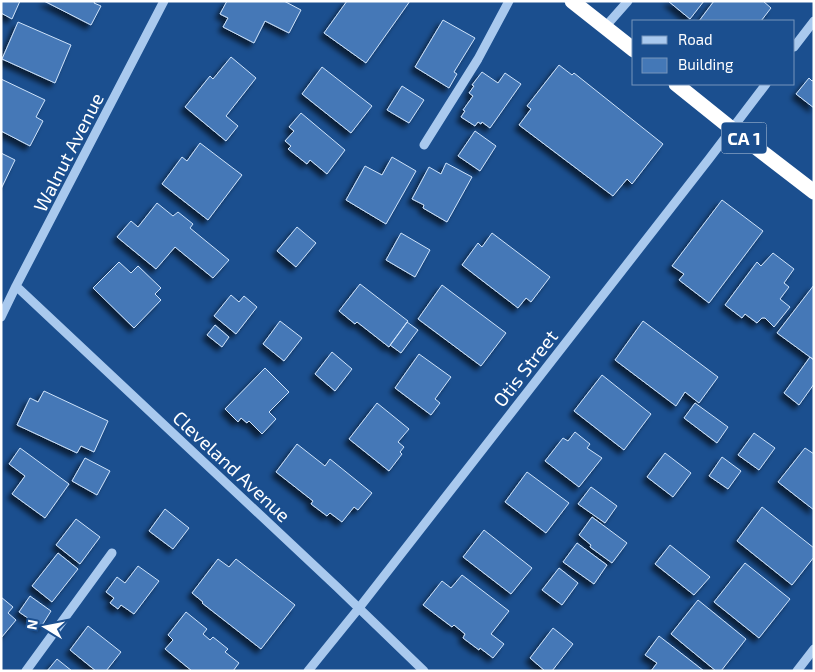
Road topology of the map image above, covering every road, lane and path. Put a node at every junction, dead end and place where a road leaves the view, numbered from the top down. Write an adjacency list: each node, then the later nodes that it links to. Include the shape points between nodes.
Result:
1 (164, 1): 14 (street, Walnut Avenue)
2 (509, 1): 12 (street, via 478,59)
3 (572, 1): 6 (highway)
4 (628, 1): 6 (street)
5 (814, 20): 7 (street)
6 (605, 27): 8 (highway)
7 (795, 46)
8 (632, 48)
9 (677, 85): 11 (highway, CA 1)
10 (765, 85): 11 (street, Otis Street)
11 (732, 129): 13 (highway, CA 1); 17 (street, Otis Street)
12 (424, 145)
13 (814, 192)
14 (16, 286): 15 (street, Walnut Avenue); 17 (street, Cleveland Avenue)
15 (1, 317)
16 (112, 553): 19 (street)
17 (359, 608): 20 (street, Otis Street); 21 (street, Cleveland Avenue)
18 (814, 649): 22 (street)
19 (26, 671)
20 (308, 671)
21 (424, 671)
22 (797, 671)

